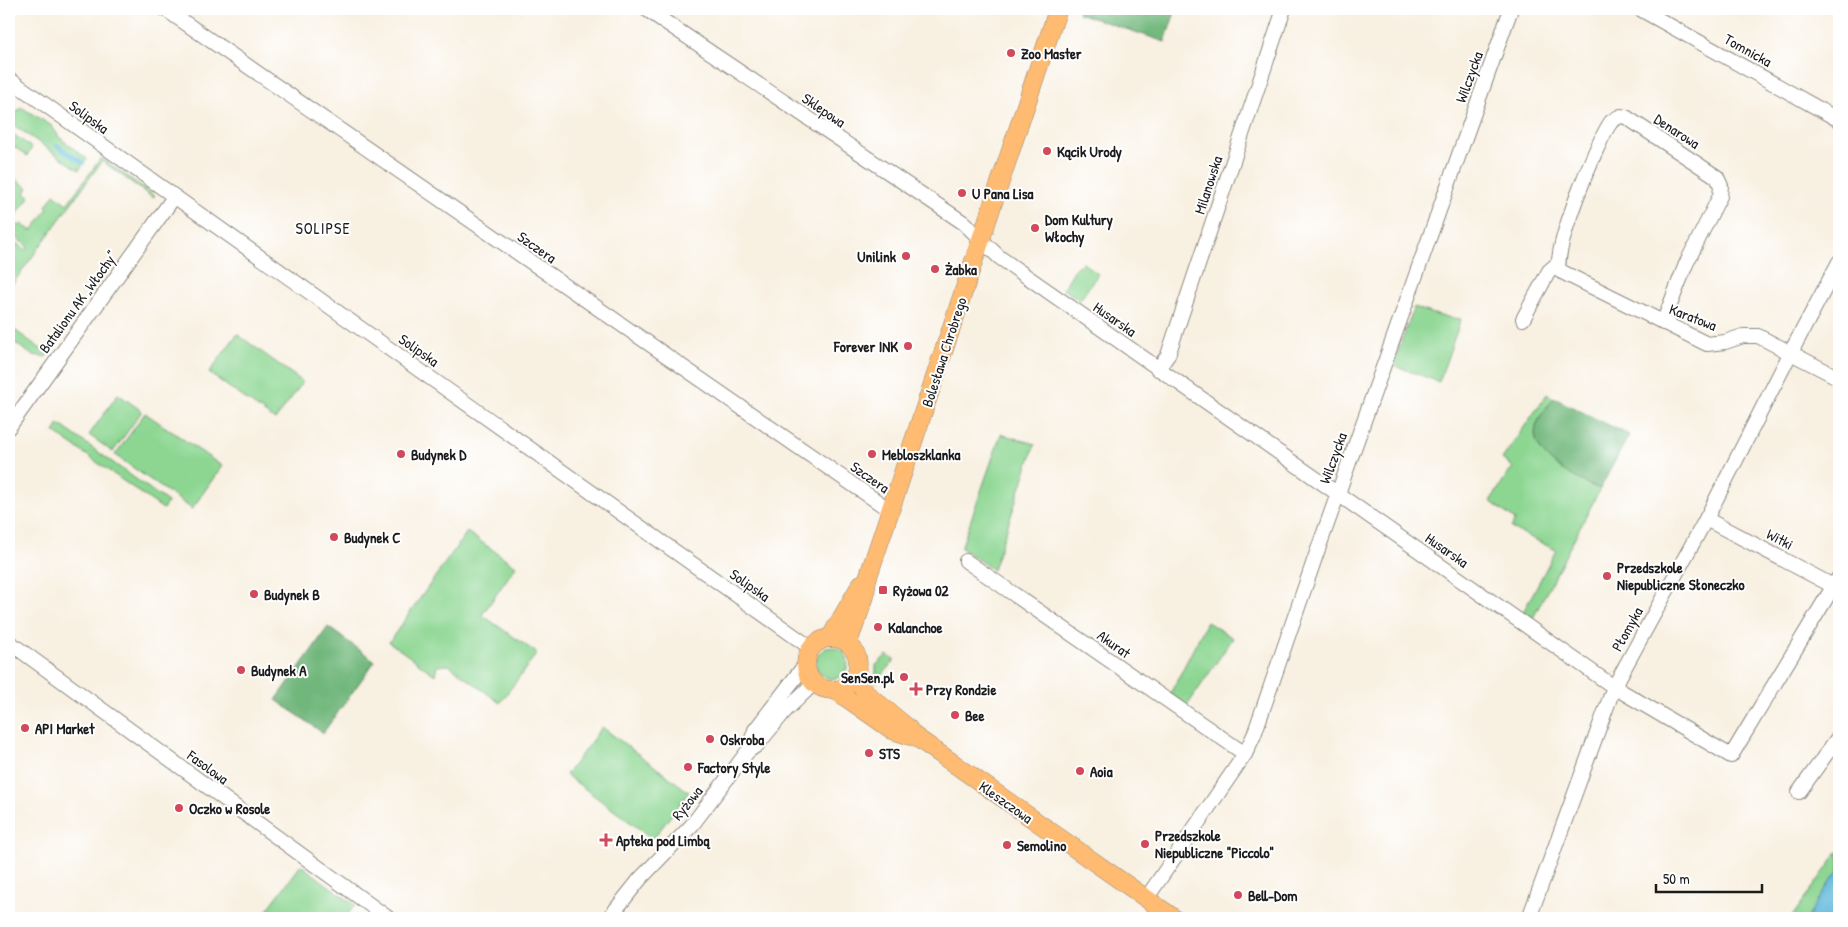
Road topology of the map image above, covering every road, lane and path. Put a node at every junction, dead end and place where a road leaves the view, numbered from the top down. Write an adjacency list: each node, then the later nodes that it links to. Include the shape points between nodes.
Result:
1 (165, 9): 20 (street, Szczera)
2 (646, 9): 10 (street, Sklepowa, via 964,223)
3 (1058, 9): 10 (main road, Bolesława Chrobrego)
4 (1284, 9): 16 (street, Milanowska, via 1168,355)
5 (1511, 9): 19 (street, Wilczycka)
6 (1640, 9): 8 (street, Tomnicka)
7 (9, 79): 9 (street, Solipska)
8 (1839, 120)
9 (174, 197): 18 (street, Batalionu AK „Włochy”); 28 (street, Solipska)
10 (982, 240): 16 (street, Husarska, via 999,257); 20 (main road, Bolesława Chrobrego)
11 (1839, 262): 15 (street, Płomyka)
12 (1561, 269): 13 (street, Denarowa, via 1549,271); 14 (street, Karatowa); 14 (street, Denarowa, via 1580,186 1610,124 1617,118 1626,117 1718,177 1722,186)
13 (1523, 319)
14 (1662, 324): 15 (street, Karatowa, via 1707,344 1749,335 1758,336)
15 (1790, 352): 17 (street, Karatowa); 21 (street, Płomyka)
16 (1158, 369): 19 (street, Husarska)
17 (1839, 378)
18 (9, 427)
19 (1338, 493): 32 (street, Husarska); 37 (street, Wilczycka)
20 (891, 511): 23 (main road, Bolesława Chrobrego)
21 (1706, 519): 24 (street, Witki); 32 (street, Płomyka)
22 (966, 561): 37 (street, Akurat)
23 (866, 580): 25 (main road, Bolesława Chrobrego, via 858,586); 27 (main road, Bolesława Chrobrego, via 865,597)
24 (1838, 584): 32 (street, Husarska, via 1731,756)
25 (830, 638): 27 (main road); 28 (main road)
26 (9, 642): 40 (street, Fasolowa)
27 (848, 643): 30 (main road, via 858,659)
28 (811, 648): 29 (main road)
29 (806, 665): 31 (main road); 36 (street, Ryżowa, via 755,730)
30 (855, 677): 33 (main road); 34 (main road, Kleszczowa, via 861,687)
31 (814, 683): 33 (main road, via 824,689); 36 (street, Ryżowa)
32 (1614, 687): 43 (street, Płomyka)
33 (835, 690): 34 (main road, Kleszczowa, via 892,730 904,736)
34 (913, 735): 39 (main road, Kleszczowa)
35 (1839, 736): 38 (street)
36 (748, 751): 41 (street, Ryżowa, via 692,825 640,879)
37 (1245, 754): 39 (street, Wilczycka)
38 (1799, 792)
39 (1146, 899): 42 (main road, Kleszczowa)
40 (388, 918)
41 (609, 918)
42 (1174, 918)
43 (1529, 918)

